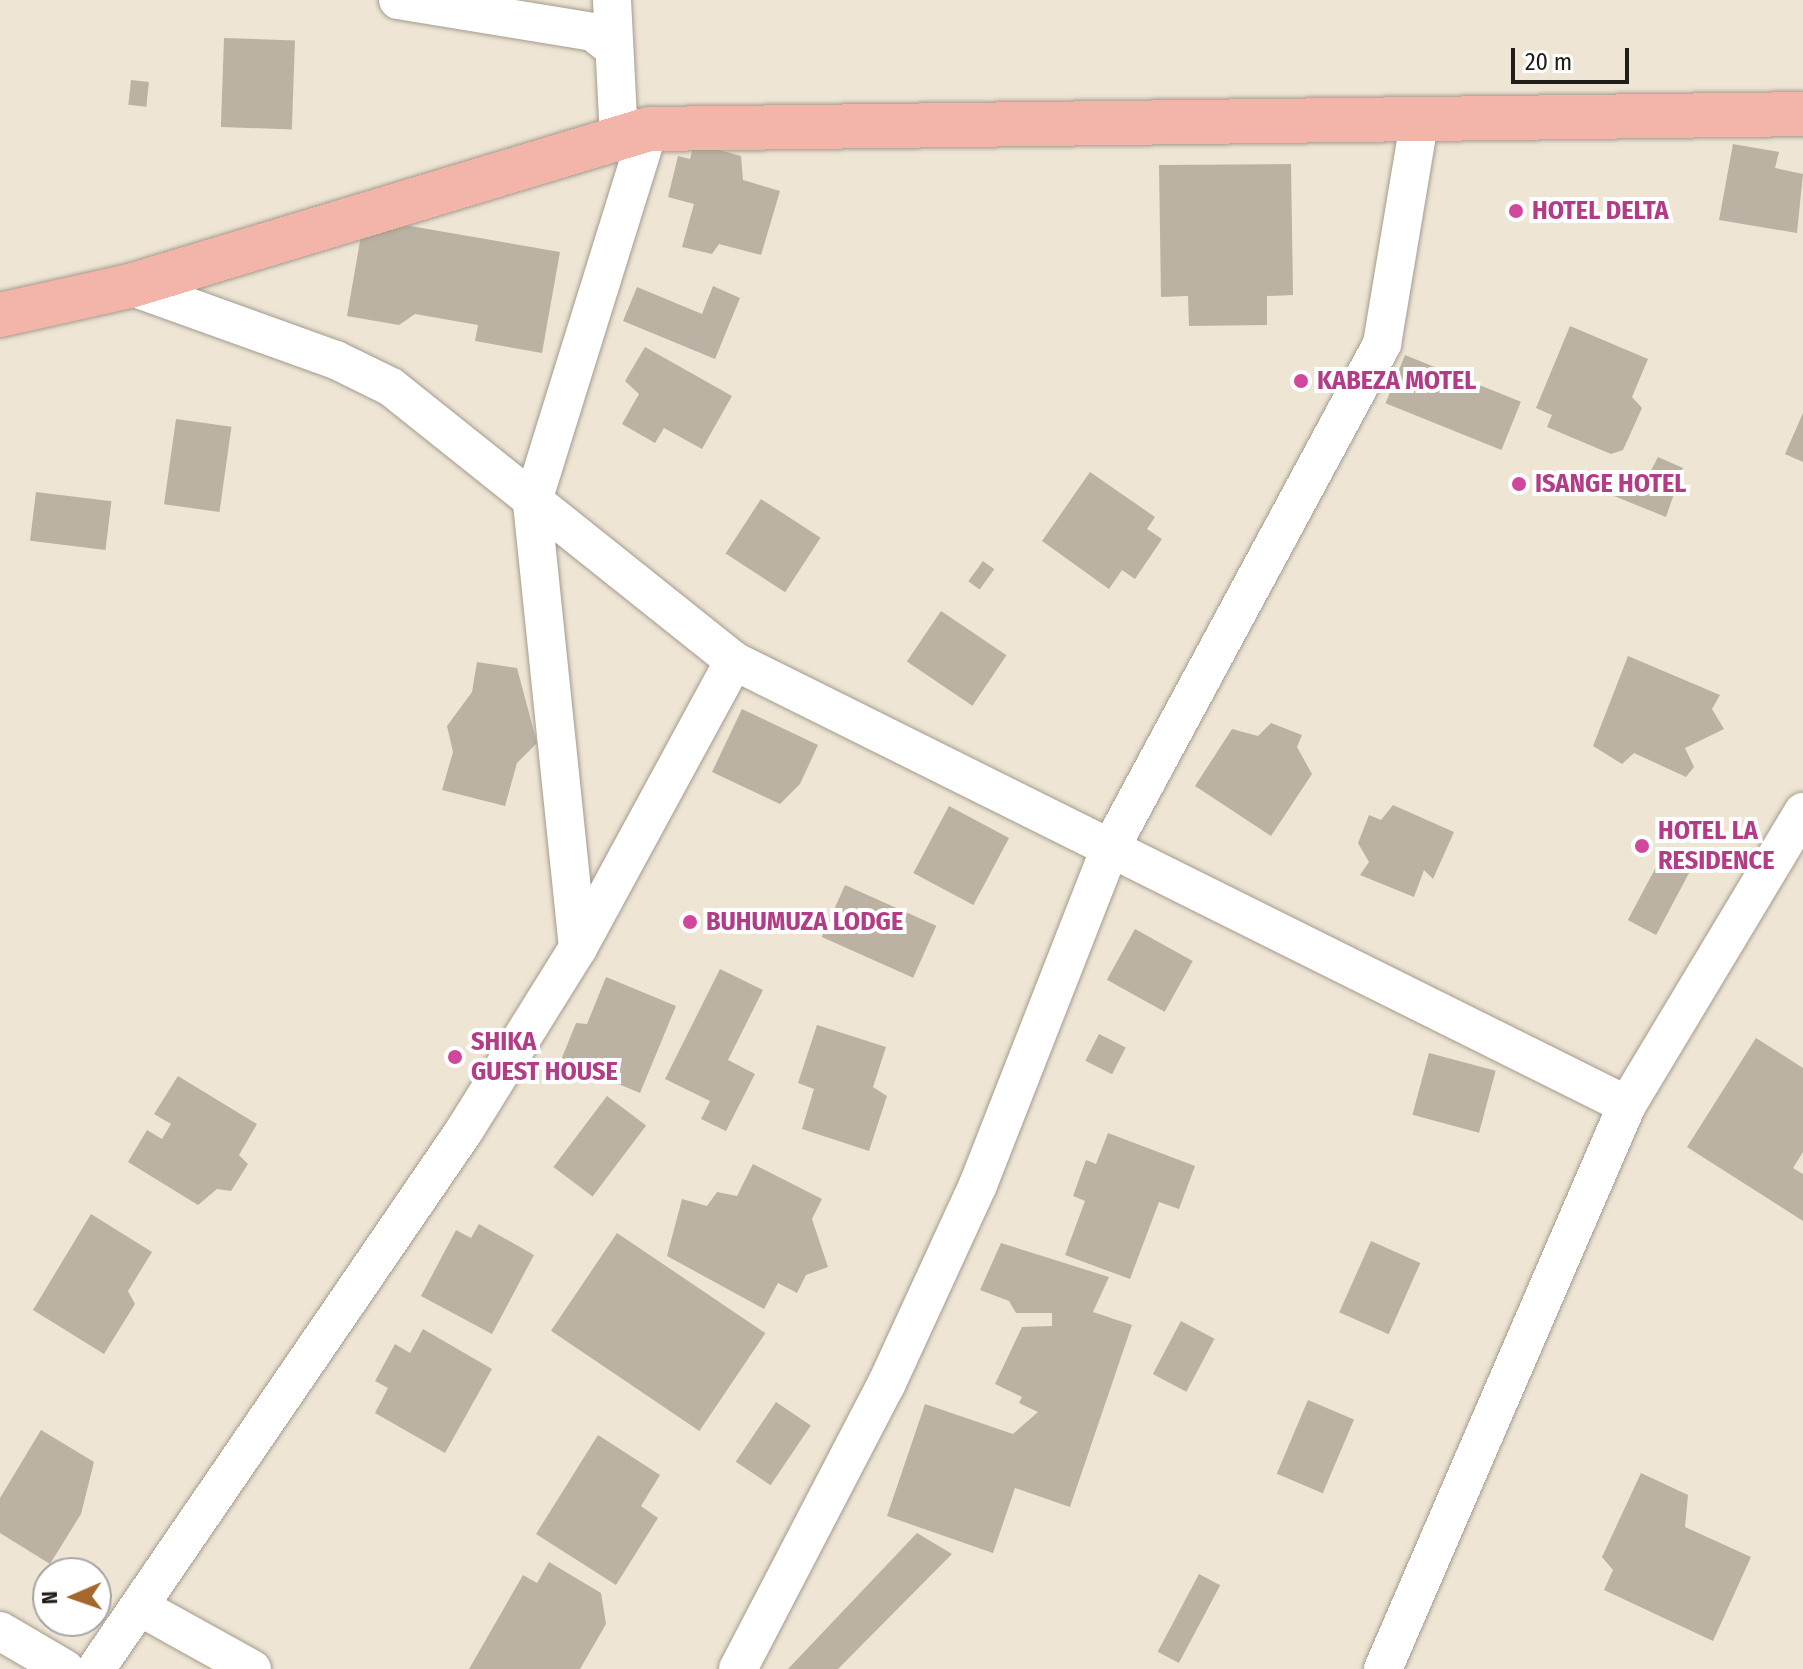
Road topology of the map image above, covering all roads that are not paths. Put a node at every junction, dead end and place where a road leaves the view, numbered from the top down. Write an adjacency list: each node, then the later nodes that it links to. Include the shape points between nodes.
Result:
1 (398, 0): 3 (street, via 593,32)
2 (612, 0): 3 (street)
3 (611, 46): 6 (street)
4 (1803, 114): 5 (main road)
5 (1419, 123): 6 (main road); 12 (street, via 1382,344)
6 (634, 134): 7 (main road); 9 (street)
7 (130, 286): 8 (main road); 9 (street, via 336,360 391,387)
8 (0, 315)
9 (532, 504): 10 (street); 13 (street)
10 (734, 661): 12 (street); 13 (street)
11 (1803, 812): 14 (street)
12 (1110, 849): 14 (street); 20 (street, via 978,1185 879,1399)
13 (578, 948): 15 (street, via 464,1131)
14 (1627, 1105): 21 (street)
15 (140, 1607): 18 (street); 19 (street)
16 (0, 1631): 17 (street)
17 (65, 1669)
18 (96, 1669)
19 (252, 1669)
20 (738, 1669)
21 (1383, 1669)

